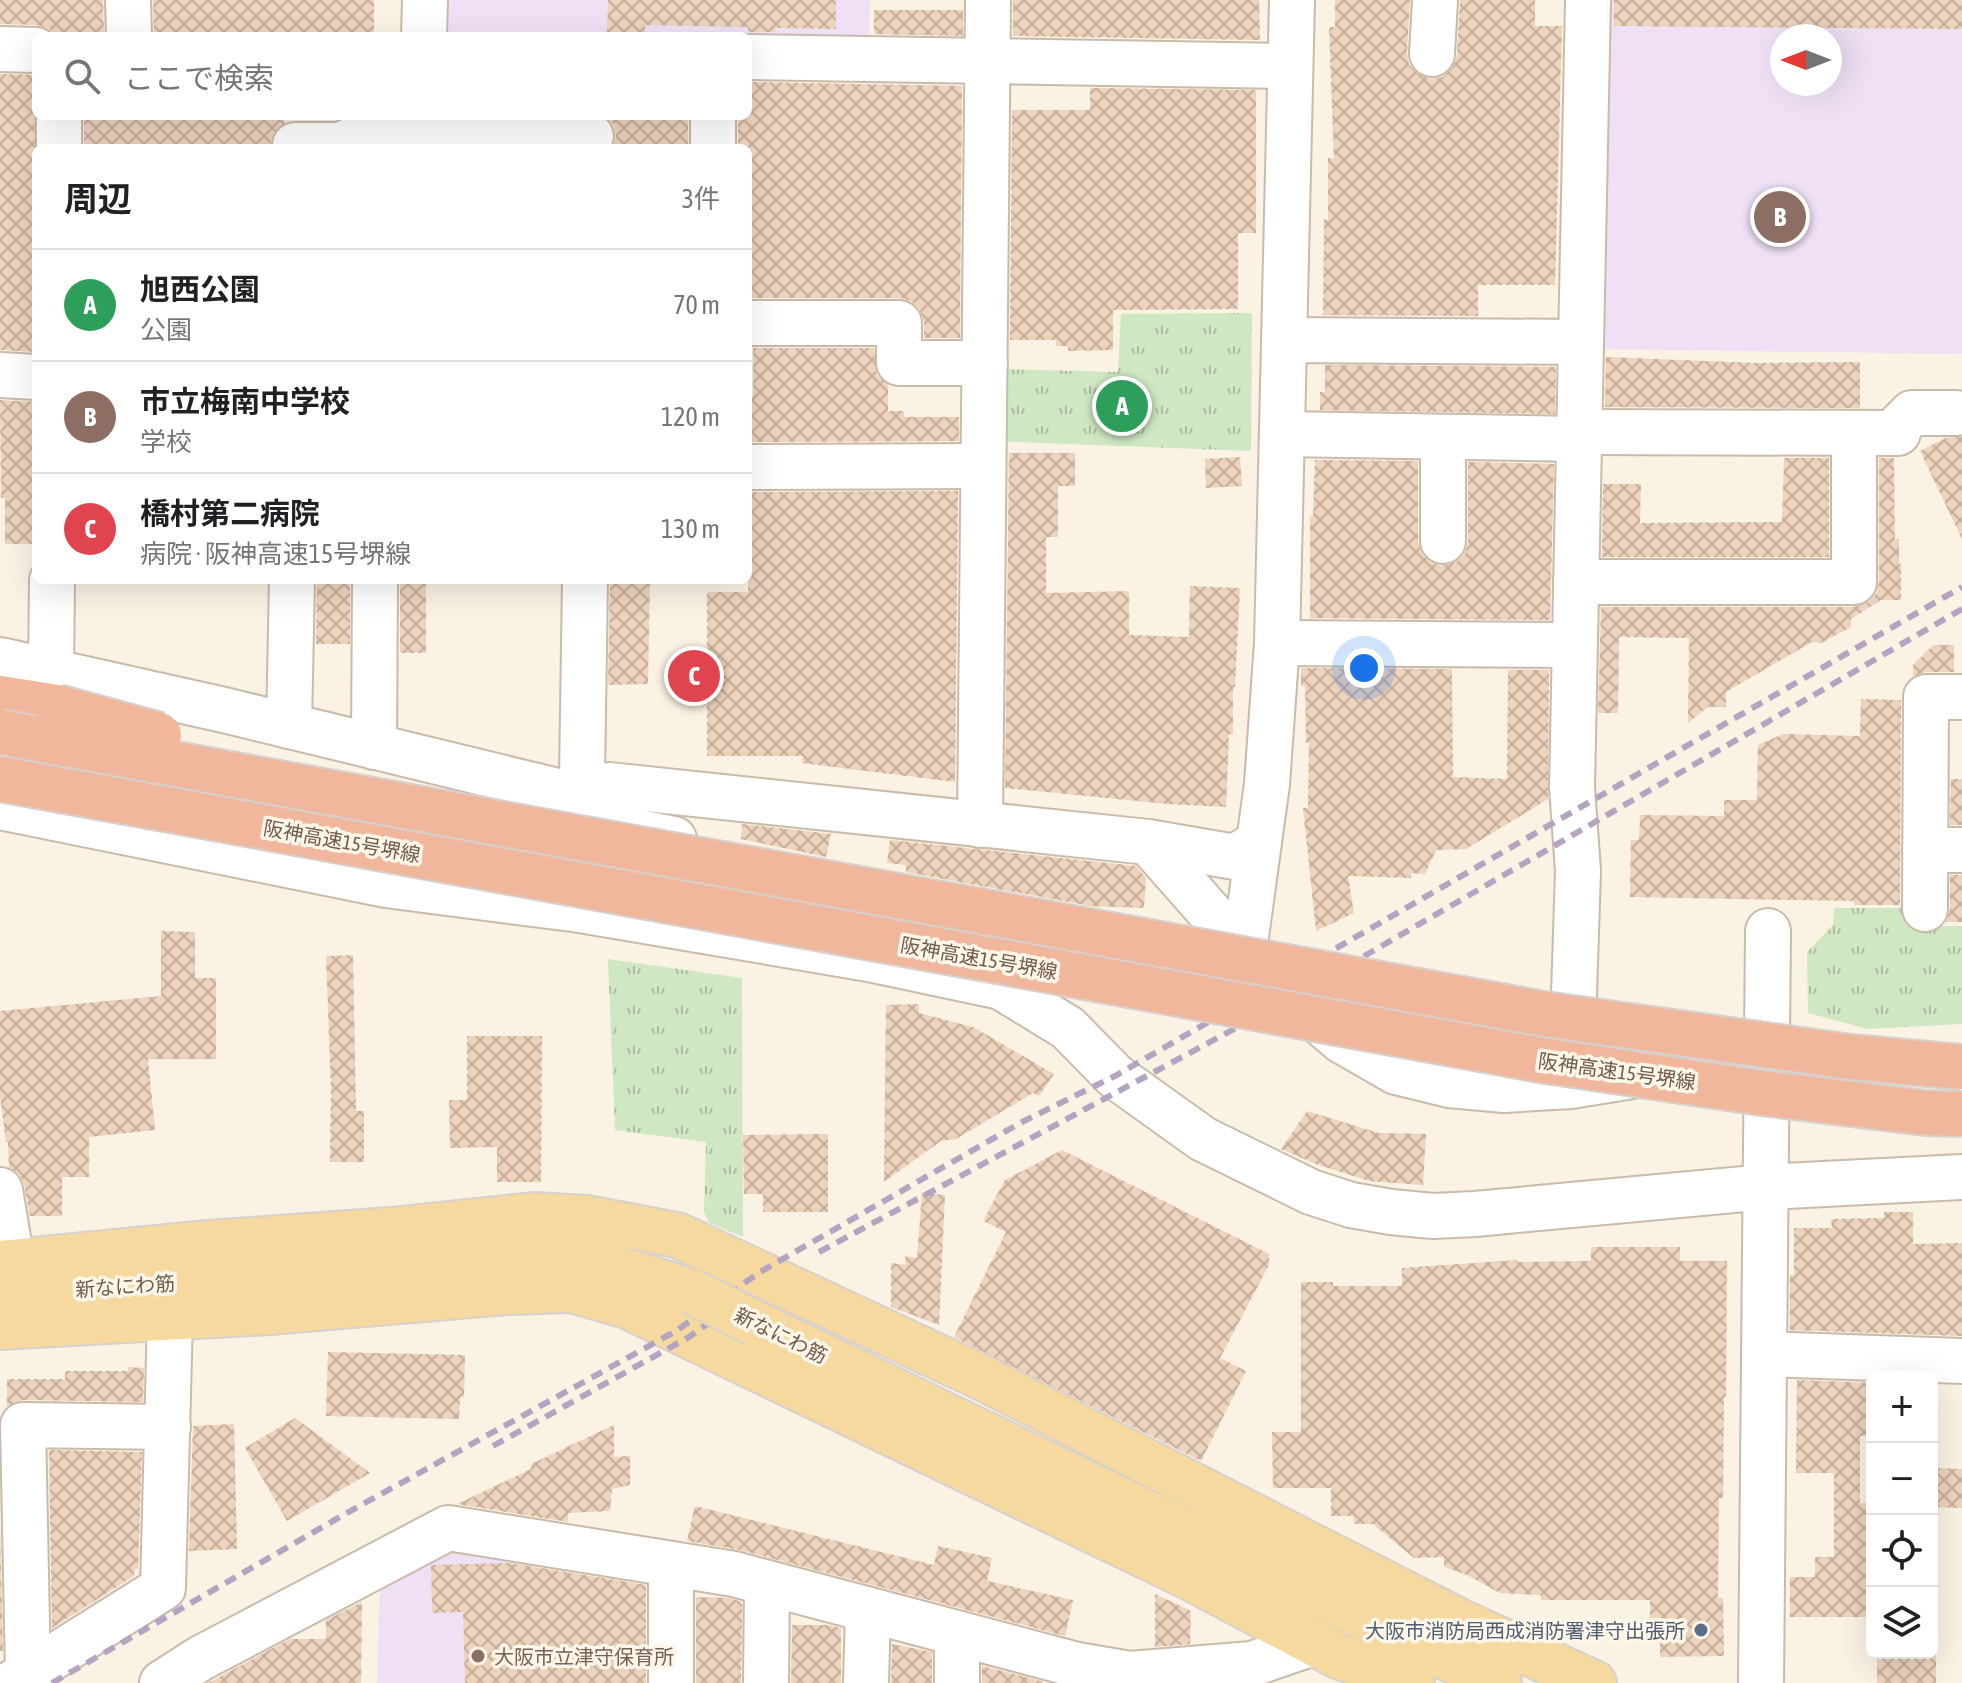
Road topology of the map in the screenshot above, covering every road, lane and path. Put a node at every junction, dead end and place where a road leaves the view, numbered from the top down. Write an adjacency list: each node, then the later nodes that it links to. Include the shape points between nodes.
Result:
1 (128, 0): 7 (street)
2 (425, 0): 8 (street)
3 (988, 0): 13 (street)
4 (1292, 0): 14 (street)
5 (1435, 0): 11 (street)
6 (1588, 0): 25 (street)
7 (129, 32)
8 (424, 32)
9 (0, 49): 10 (street)
10 (32, 50)
11 (1432, 54)
12 (752, 57): 13 (street)
13 (987, 61): 14 (street); 26 (street)
14 (1290, 66): 24 (street)
15 (59, 120): 19 (street)
16 (713, 120): 22 (street)
17 (591, 133): 21 (street, via 533,133 533,127 377,129)
18 (295, 136): 20 (street)
19 (59, 144)
20 (335, 144)
21 (342, 144)
22 (713, 144)
23 (752, 323): 26 (street, via 899,323 899,363)
24 (1284, 340): 25 (street); 31 (street)
25 (1580, 342): 32 (street)
26 (985, 363): 34 (street)
27 (0, 375): 28 (street)
28 (32, 377)
29 (1956, 413): 30 (street, via 1912,413 1898,433)
30 (1854, 433): 32 (street); 37 (street, via 1854,582)
31 (1282, 434): 33 (street); 42 (street)
32 (1579, 436): 33 (street); 37 (street)
33 (1443, 437): 36 (street)
34 (983, 466): 35 (street); 54 (street)
35 (752, 467)
36 (1443, 541)
37 (1576, 582): 43 (street)
38 (52, 584): 45 (street)
39 (292, 584): 48 (street)
40 (375, 584): 50 (street)
41 (585, 584): 52 (street)
42 (1277, 643): 43 (street); 56 (street)
43 (1575, 645): 66 (street, via 1572,787 1578,871)
44 (0, 660): 45 (street)
45 (51, 671): 48 (street)
46 (1962, 697): 57 (street, via 1926,697)
47 (0, 698): 58 (highway, bridge, via 57,707 271,766 650,842)
48 (289, 726): 50 (street)
49 (0, 732): 58 (highway, bridge)
50 (374, 747): 52 (street)
51 (0, 779): 67 (highway, 阪神高速15号堺線, bridge, via 1540,1060 1777,1095)
52 (582, 797): 54 (street, via 609,785); 60 (street); 62 (street, via 629,830)
53 (0, 807): 60 (street, via 386,885)
54 (980, 825): 55 (street)
55 (1148, 842): 56 (street, via 1235,857); 62 (street)
56 (1259, 842): 62 (street)
57 (1944, 850): 59 (street)
58 (785, 876): 65 (highway, bridge, via 1544,1014 1851,1057)
59 (1925, 909)
60 (580, 910): 69 (street, via 1001,987 1068,1028 1115,1076 1203,1139 1311,1192 1351,1205 1433,1216)
61 (1768, 931): 64 (street)
62 (1244, 951): 66 (street, via 1342,1041 1396,1072 1449,1085 1504,1090)
63 (1962, 1051): 64 (street)
64 (1767, 1053): 66 (street); 69 (street)
65 (1962, 1067)
66 (1571, 1086)
67 (1962, 1114)
68 (1962, 1177): 69 (street)
69 (1766, 1187): 74 (street)
70 (0, 1190): 71 (street, via 9,1244)
71 (5, 1274): 89 (main road, 新なにわ筋, bridge, via 590,1260 693,1292); 90 (main road, via 209,1243 534,1215 587,1218 677,1235 981,1377 1459,1621)
72 (170, 1317): 73 (main road); 76 (street); 81 (main road, via 571,1290 627,1306 812,1393)
73 (0, 1327)
74 (1765, 1354): 75 (street); 91 (street)
75 (1962, 1361)
76 (168, 1427): 82 (street, via 163,1588); 82 (street, via 23,1425)
77 (671, 1564): 78 (street); 83 (street, via 448,1528); 84 (street)
78 (767, 1583): 79 (street); 85 (street)
79 (868, 1610): 80 (street); 86 (street)
80 (957, 1634): 81 (street, via 1130,1674 1252,1664); 87 (street)
81 (1313, 1643): 88 (main road)
82 (20, 1678)
83 (162, 1683)
84 (671, 1683)
85 (766, 1683)
86 (866, 1683)
87 (957, 1683)
88 (1412, 1683)
89 (1499, 1683)
90 (1594, 1683)
91 (1761, 1683)

